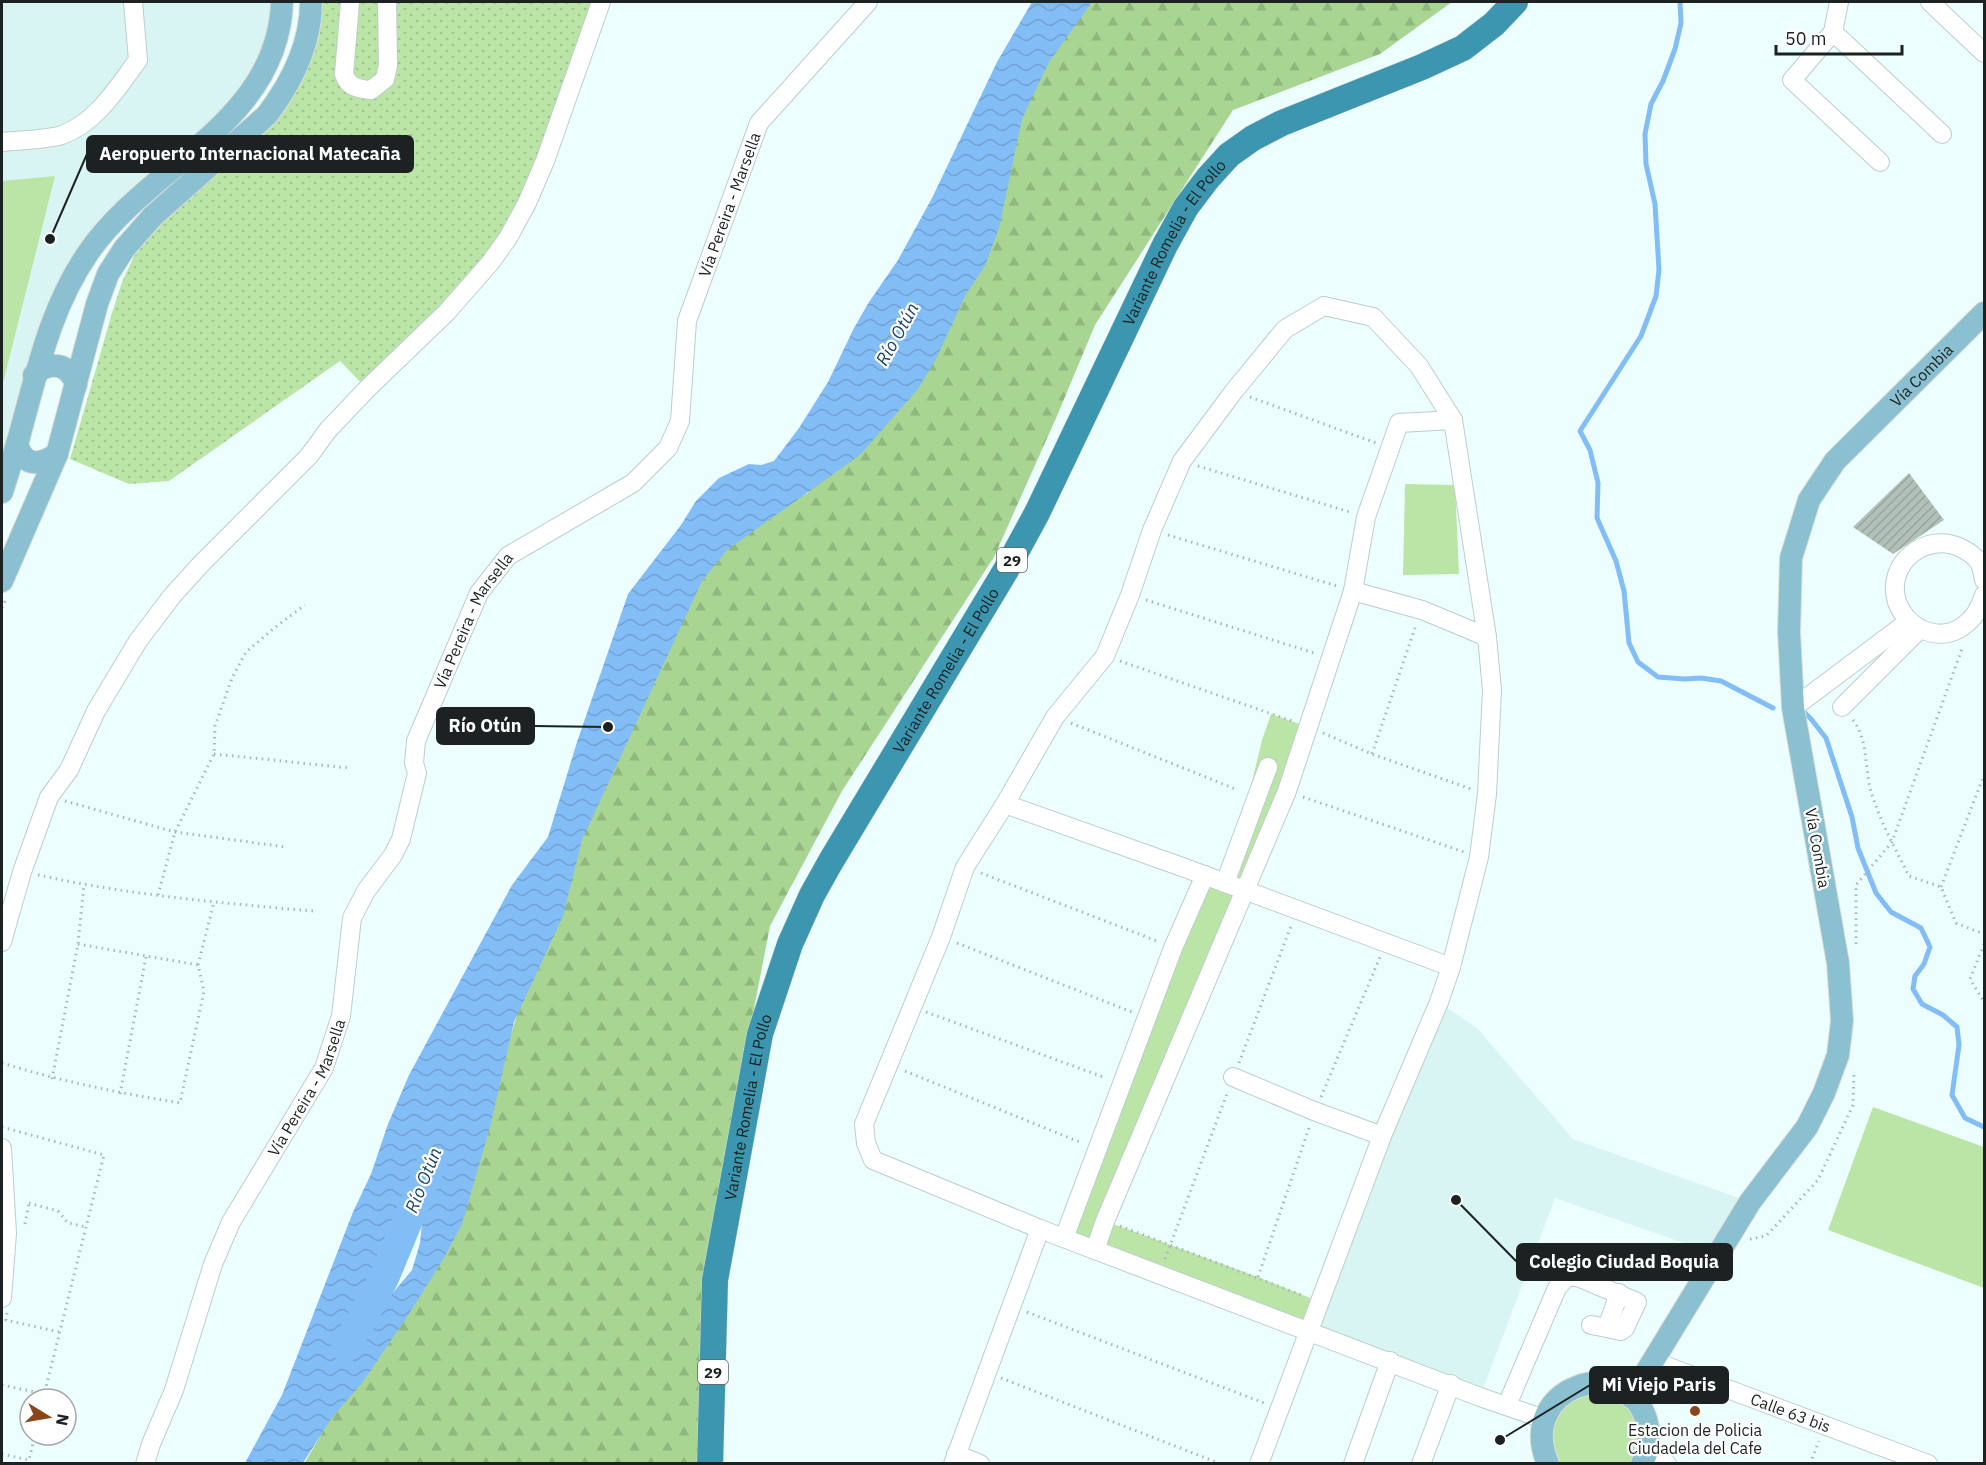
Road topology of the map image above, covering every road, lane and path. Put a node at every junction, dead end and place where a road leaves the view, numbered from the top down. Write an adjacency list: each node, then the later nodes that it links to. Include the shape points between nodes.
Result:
1 (133, 2): 14 (street, via 138,60 86,124 60,135)
2 (282, 2): 17 (main road, via 274,49 251,92 225,123 135,200 88,253 57,310)
3 (311, 2): 18 (main road, via 302,52 267,115 153,216 108,274)
4 (350, 2): 5 (street, via 344,74 351,86 371,90 385,79 388,65)
5 (387, 2)
6 (601, 2): 52 (street, via 545,161 527,203 496,255 447,312 367,389 309,456 172,596 119,670 69,770)
7 (868, 2): 120 (street, Vía Pereira - Marsella, via 759,123 687,321 680,421 668,448 633,483 508,556 479,593 416,741 417,773 401,838 352,918 341,1016 324,1068 231,1222)
8 (1515, 2): 121 (highway, Variante Romelia - El Pollo / 29, via 1463,48 1253,138 1208,177 1175,226 1037,513 831,861 790,944 760,1034 715,1280)
9 (1839, 2): 11 (street)
10 (1930, 2): 12 (street)
11 (1833, 32): 13 (street); 15 (street, via 1792,80)
12 (1984, 53)
13 (1942, 134)
14 (2, 142)
15 (1880, 162)
16 (1983, 317): 41 (main road, Vía Combia, via 1835,461 1809,500 1791,558)
17 (34, 375): 18 (main road, via 49,365 58,365 70,372); 21 (main road)
18 (76, 385): 23 (main road)
19 (1234, 391): 20 (street, via 1285,329 1324,306 1372,317 1419,366); 22 (path); 24 (street)
20 (1453, 420): 22 (street, via 1399,423); 37 (street)
21 (17, 444): 23 (main road, via 24,458 32,462 45,461); 25 (main road)
22 (1389, 448): 26 (street)
23 (57, 453): 29 (main road)
24 (1182, 461): 26 (path); 27 (street)
25 (2, 492)
26 (1366, 517): 30 (street)
27 (1152, 530): 30 (path); 31 (street)
28 (1984, 580): 36 (street, via 1979,562 1966,551 1938,542 1923,546 1901,565 1896,579 1895,595 1900,609)
29 (2, 581)
30 (1353, 591): 34 (street); 39 (street)
31 (1130, 595): 38 (street); 39 (path)
32 (1984, 595): 35 (street)
33 (305, 605): 44 (path, via 246,652 215,726)
34 (1422, 610): 37 (street); 45 (path)
35 (1973, 619): 36 (street, via 1948,633 1934,633); 55 (path)
36 (1915, 625): 40 (street); 41 (street)
37 (1487, 637): 51 (street, via 1492,690)
38 (1105, 656): 42 (street); 43 (path)
39 (1331, 658): 43 (street)
40 (1842, 706): 55 (path, via 1860,729 1872,794)
41 (1793, 708): 104 (main road, Vía Combia, via 1838,963 1842,1021 1838,1055 1807,1128 1750,1202)
42 (1056, 717): 49 (path); 53 (street)
43 (1308, 727): 45 (path); 50 (street)
44 (214, 754): 47 (path); 54 (path)
45 (1372, 754): 51 (path)
46 (1268, 766): 61 (street)
47 (349, 768)
48 (1984, 775): 64 (path)
49 (1238, 790)
50 (1287, 791): 57 (path); 65 (street)
51 (1487, 794): 57 (street)
52 (49, 797): 54 (path); 59 (street)
53 (1005, 804): 58 (street); 60 (street)
54 (175, 832): 56 (path); 66 (path)
55 (1892, 842): 63 (path); 64 (path, via 1910,876)
56 (286, 847)
57 (1479, 856): 77 (street)
58 (965, 867): 70 (street); 74 (path)
59 (22, 872): 62 (path); 71 (street)
60 (1205, 875): 61 (street); 74 (street)
61 (1225, 883): 65 (street)
62 (84, 885): 66 (path); 72 (path)
63 (1857, 885)
64 (1941, 887): 69 (path, via 1956,923)
65 (1246, 890): 77 (street); 92 (street)
66 (158, 895): 67 (path)
67 (214, 902): 68 (path); 76 (path)
68 (313, 910)
69 (1984, 934)
70 (941, 937): 79 (street); 80 (path)
71 (2, 942)
72 (78, 944): 75 (path); 84 (path)
73 (1984, 944): 78 (path, via 1970,980)
74 (1173, 948): 80 (street)
75 (146, 957): 76 (path); 86 (path)
76 (198, 965): 86 (path, via 204,991 180,1103)
77 (1452, 966): 88 (street)
78 (1984, 1002)
79 (913, 1007): 82 (street); 85 (path)
80 (1147, 1017): 85 (street)
81 (2, 1063): 84 (path)
82 (889, 1065): 90 (path); 94 (street, via 864,1124 873,1160)
83 (1233, 1077): 88 (street)
84 (52, 1078): 86 (path)
85 (1122, 1084): 90 (street)
86 (120, 1094)
87 (2, 1128): 93 (path, via 104,1155)
88 (1382, 1136): 98 (street)
89 (2, 1148): 97 (street, via 7,1233)
90 (1098, 1149): 95 (street)
91 (29, 1203): 93 (path, via 58,1211 68,1223)
92 (1105, 1221): 96 (street); 98 (path)
93 (86, 1227): 103 (path)
94 (1040, 1229): 95 (street); 99 (street)
95 (1064, 1238): 96 (street)
96 (1095, 1250): 102 (street)
97 (2, 1298)
98 (1320, 1302): 102 (street)
99 (1011, 1306): 106 (street); 113 (path)
100 (6, 1320): 103 (path)
101 (1599, 1326): 112 (street, via 1621,1331 1635,1300 1580,1278 1571,1276 1564,1280 1557,1288)
102 (1309, 1331): 105 (street); 113 (street)
103 (59, 1332): 109 (path)
104 (1653, 1361): 111 (main road, Vía Combia); 115 (street, Calle 63 bis)
105 (1390, 1362): 107 (street); 125 (street)
106 (987, 1373): 118 (street); 123 (path)
107 (1451, 1384): 112 (street); 126 (street)
108 (2, 1385): 110 (path)
109 (47, 1387)
110 (18, 1388)
111 (1631, 1397): 114 (main road, via 1604,1384 1582,1385 1562,1395); 119 (main road, via 1644,1414)
112 (1508, 1405): 114 (street)
113 (1280, 1410): 124 (street)
114 (1544, 1419): 127 (main road, via 1542,1449)
115 (1825, 1425): 128 (path); 129 (street, Calle 63 bis)
116 (32, 1447): 117 (path, via 29,1460)
117 (2, 1454)
118 (954, 1459): 122 (street)
119 (1651, 1461)
120 (145, 1464)
121 (710, 1464)
122 (980, 1464)
123 (1221, 1464)
124 (1259, 1464)
125 (1353, 1464)
126 (1421, 1464)
127 (1548, 1464)
128 (1810, 1464)
129 (1928, 1464)

